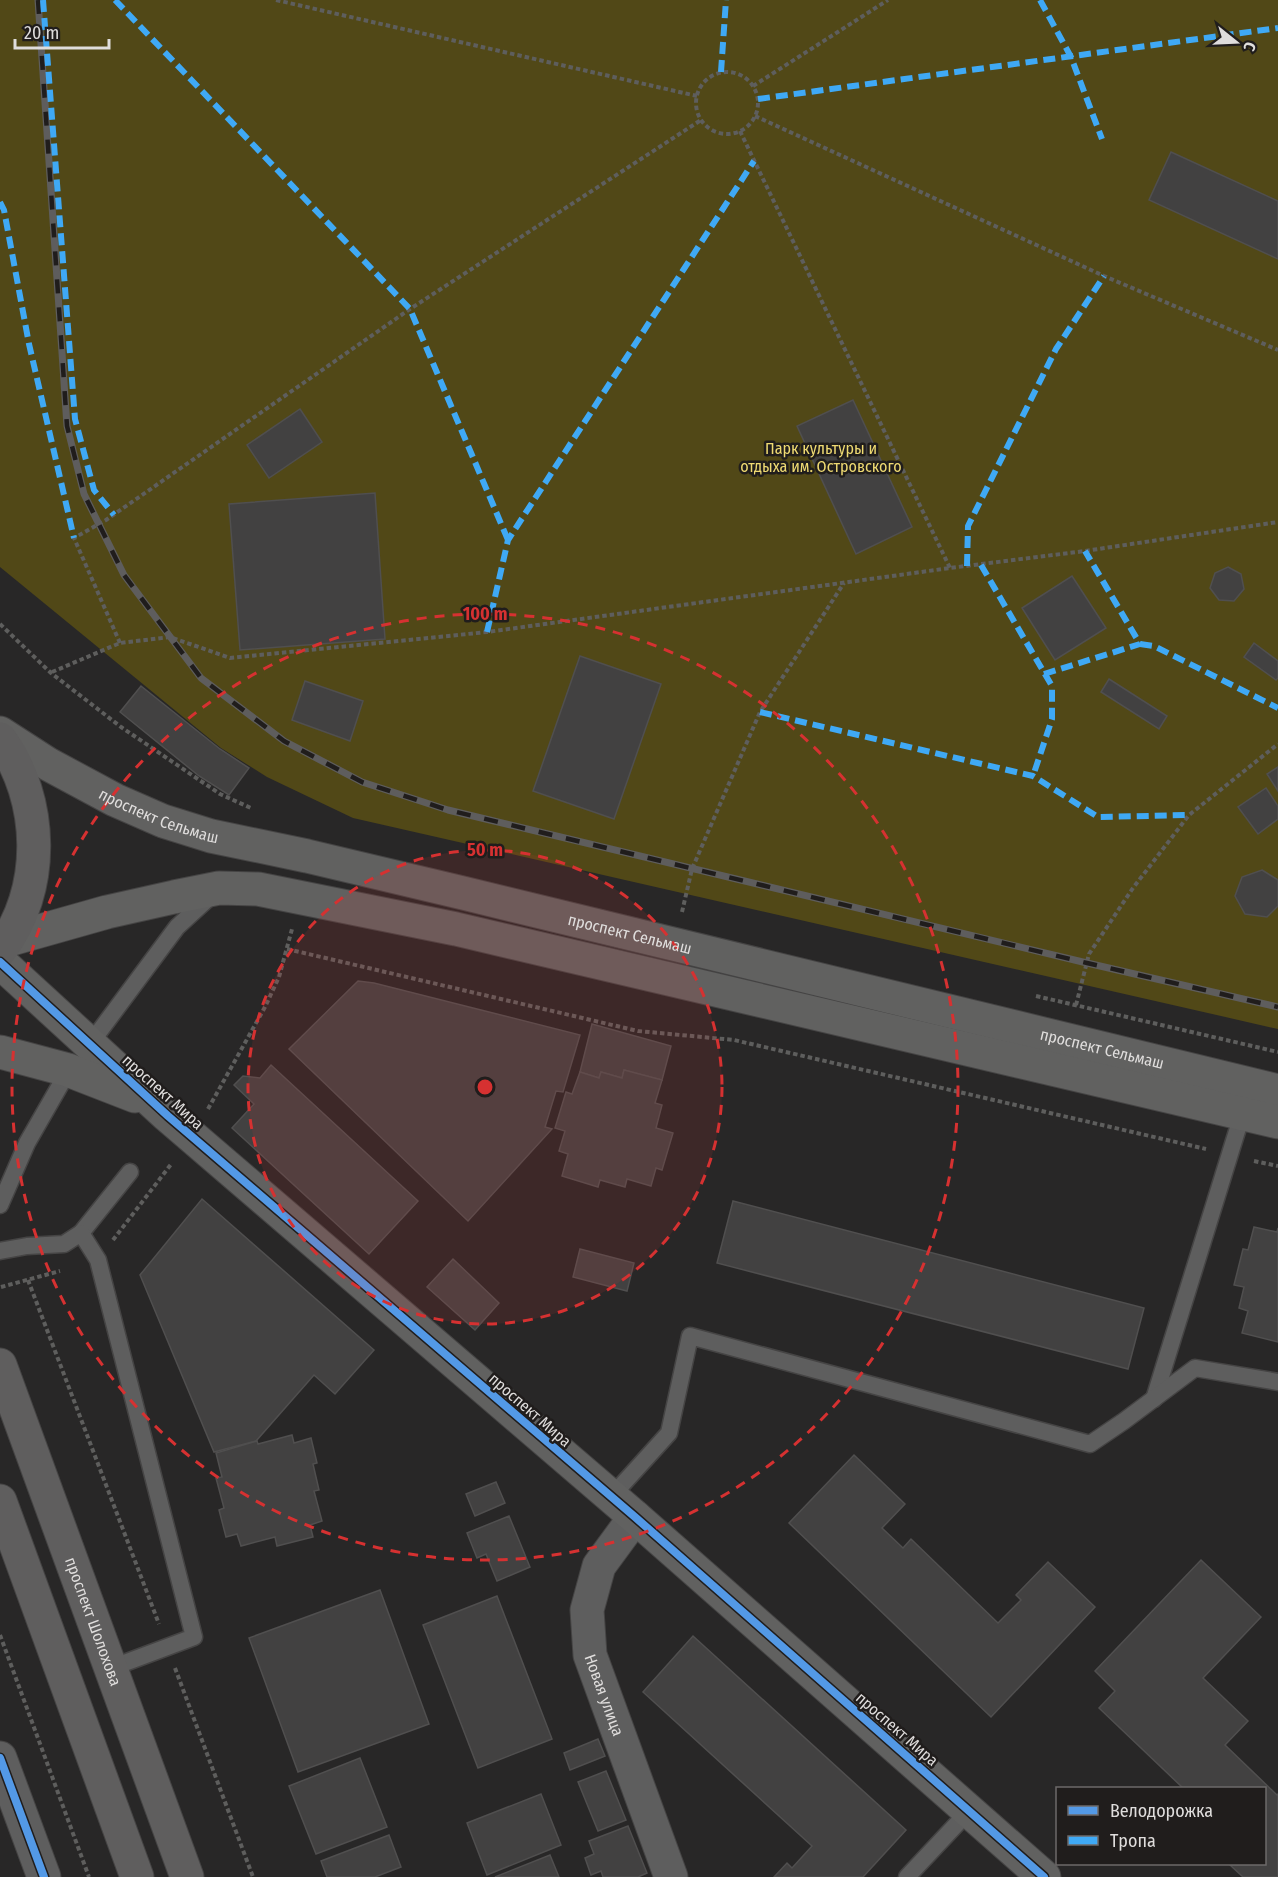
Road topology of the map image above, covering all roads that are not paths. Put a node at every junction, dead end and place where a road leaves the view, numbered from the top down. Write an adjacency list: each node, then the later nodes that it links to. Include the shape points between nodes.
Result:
1 (0, 733): 8 (main road, проспект Сельмаш, via 115,800 211,836 463,893)
2 (0, 740): 4 (main road, via 23,780 34,834 32,876 22,911)
3 (219, 888): 4 (main road, проспект Сельмаш, via 107,912); 5 (lane, via 177,927); 10 (main road, проспект Сельмаш, via 299,896 456,929)
4 (3, 951): 5 (main road, проспект Мира)
5 (90, 1044): 7 (lane); 9 (main road, проспект Мира)
6 (0, 1052): 7 (main road, проспект Мира)
7 (68, 1070): 9 (main road, проспект Мира); 13 (lane, via 27,1143)
8 (1278, 1091)
9 (154, 1103): 20 (main road, проспект Мира)
10 (1242, 1115): 11 (main road, проспект Сельмаш); 18 (lane)
11 (1278, 1122)
12 (130, 1172): 14 (lane)
13 (0, 1205)
14 (81, 1233): 15 (lane, via 64,1244); 21 (lane, via 98,1260 194,1637)
15 (0, 1251)
16 (0, 1365): 21 (main road, проспект Шолохова)
17 (1278, 1382): 18 (lane, via 1195,1368)
18 (1154, 1399): 20 (lane, via 1090,1443 690,1336 669,1433)
19 (0, 1501): 25 (main road)
20 (623, 1507): 23 (main road, проспект Мира); 27 (street, Новая улица, via 599,1566 587,1610 590,1655)
21 (111, 1668): 26 (main road, проспект Шолохова)
22 (0, 1758): 24 (street)
23 (969, 1811): 28 (lane); 29 (main road, проспект Мира)
24 (44, 1877)
25 (137, 1877)
26 (187, 1877)
27 (671, 1877)
28 (908, 1877)
29 (1044, 1877)

